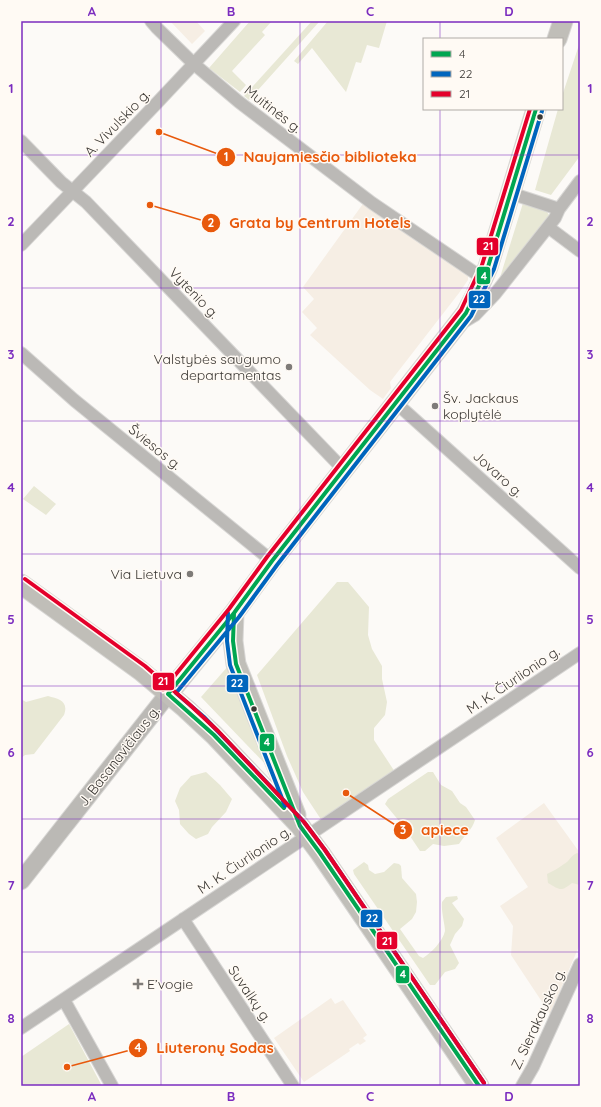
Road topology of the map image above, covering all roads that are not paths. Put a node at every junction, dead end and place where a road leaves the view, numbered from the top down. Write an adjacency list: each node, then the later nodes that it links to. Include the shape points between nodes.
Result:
1 (151, 21): 5 (street, Muitinės g.)
2 (234, 21): 5 (street, A. Vivulskio g.)
3 (563, 21): 4 (main road)
4 (557, 38)
5 (194, 64): 9 (street, A. Vivulskio g.); 15 (street, Muitinės g., via 347,185)
6 (536, 110): 10 (main road, J. Basanavičiaus g.)
7 (21, 141): 9 (street, Vytenio g.)
8 (580, 181): 11 (street)
9 (72, 191): 13 (street, A. Vivulskio g.); 19 (street, Vytenio g., via 86,202)
10 (510, 193): 11 (street); 15 (main road, J. Basanavičiaus g.)
11 (559, 209): 12 (street)
12 (548, 227): 14 (street); 16 (street, via 495,294 475,315)
13 (21, 245)
14 (580, 251)
15 (484, 279): 16 (main road, J. Basanavičiaus g., via 466,313)
16 (454, 328): 18 (main road, J. Basanavičiaus g.)
17 (21, 353): 20 (street, Šviesos g., via 74,400)
18 (395, 402): 19 (main road, J. Basanavičiaus g.); 21 (street, Jovaro g.)
19 (343, 469): 20 (main road, J. Basanavičiaus g.)
20 (272, 561): 23 (main road, J. Basanavičiaus g.)
21 (580, 568)
22 (21, 584): 25 (main road, via 141,671)
23 (234, 614): 25 (main road, J. Basanavičiaus g.); 26 (main road, via 233,641 236,664)
24 (580, 653): 26 (street, M. K. Čiurlionio g.)
25 (168, 694): 26 (main road, via 214,735); 27 (main road, J. Basanavičiaus g.)
26 (304, 831): 28 (street, M. K. Čiurlionio g.); 34 (main road)
27 (21, 881)
28 (183, 919): 30 (street, M. K. Čiurlionio g.); 33 (street, Suvalkų g.)
29 (580, 964): 35 (street, Z. Sierakausko g.)
30 (64, 1000): 31 (street, M. K. Čiurlionio g.); 32 (street)
31 (21, 1028)
32 (112, 1086)
33 (293, 1086)
34 (479, 1086)
35 (522, 1086)

